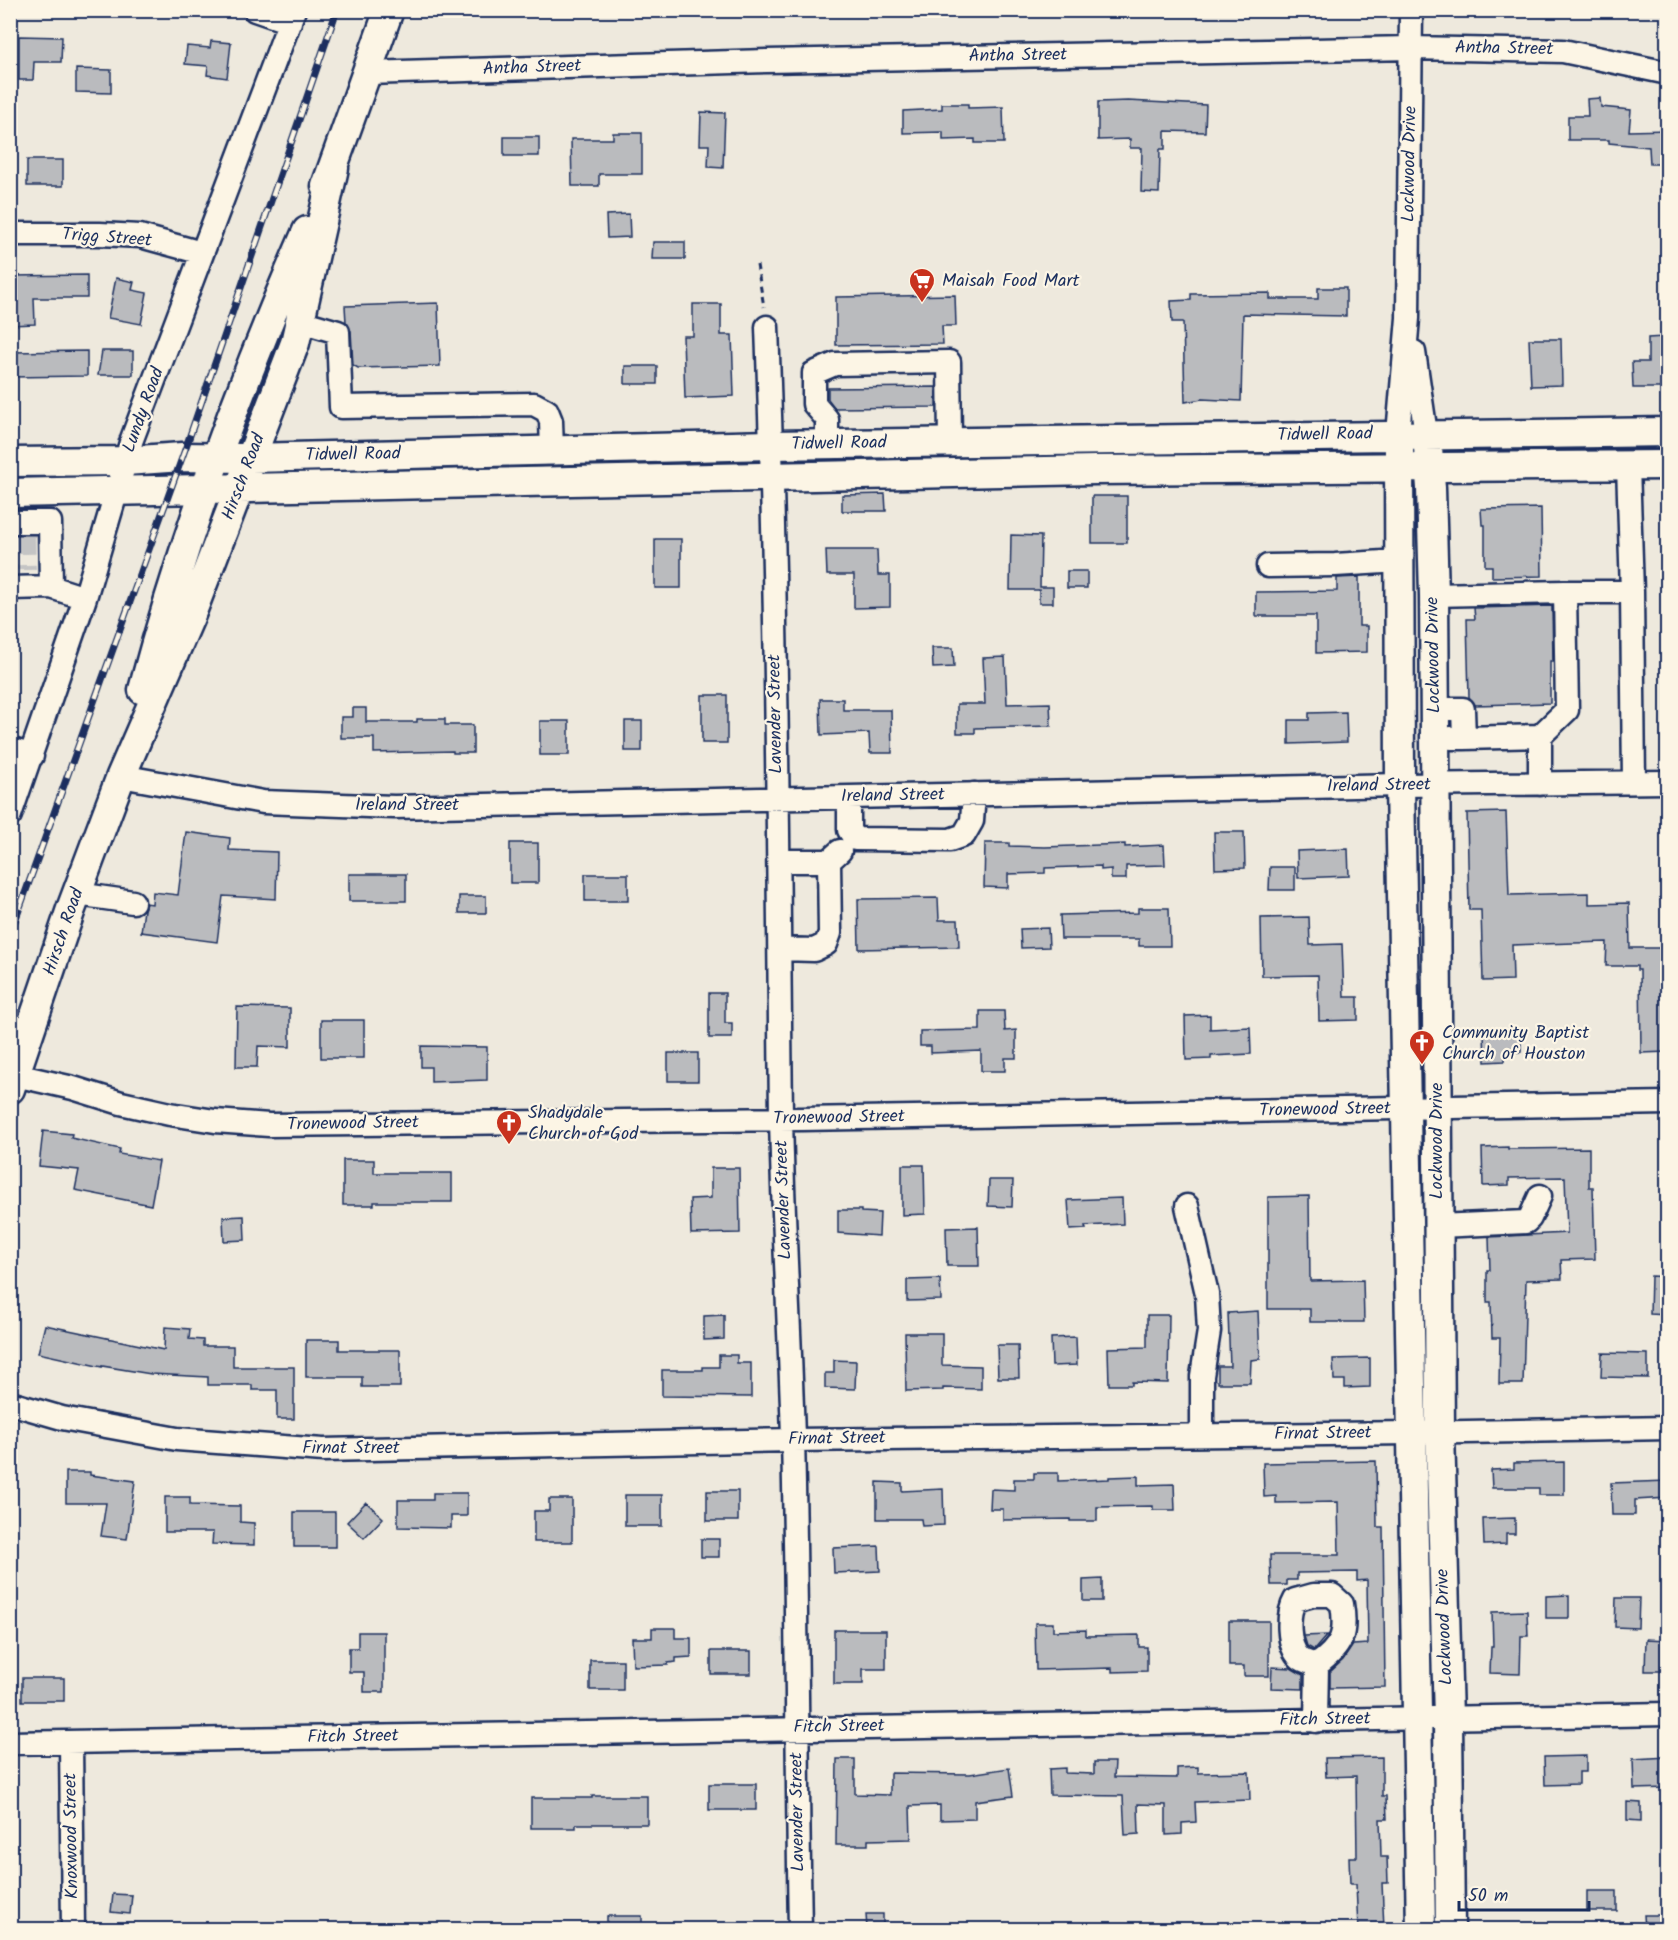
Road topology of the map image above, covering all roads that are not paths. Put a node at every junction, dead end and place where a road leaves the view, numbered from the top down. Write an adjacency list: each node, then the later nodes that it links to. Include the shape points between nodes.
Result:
1 (255, 10): 4 (street)
2 (389, 10): 7 (main road, Hirsch Road)
3 (1411, 10): 5 (street, Lockwood Drive)
4 (292, 16): 10 (street, Lundy Road)
5 (1411, 48): 6 (street, Antha Street, via 1563,51); 7 (street, Antha Street, via 767,61); 11 (street, Lockwood Drive)
6 (1668, 73)
7 (367, 74): 8 (main road, Hirsch Road)
8 (334, 168): 12 (main road, Hirsch Road); 22 (main road, Hirsch Road, via 264,330)
9 (10, 234): 10 (street, Trigg Street, via 140,237)
10 (202, 253): 24 (street, Lundy Road)
11 (1408, 318): 15 (street, Lockwood Drive); 16 (street, Lockwood Drive)
12 (300, 321): 21 (street, via 338,332 341,407 534,404 547,411); 23 (main road, Hirsch Road)
13 (766, 327): 20 (street, Lavender Street)
14 (1668, 432): 16 (main road, Tidwell Road)
15 (1398, 434): 16 (main road, Tidwell Road); 17 (main road, Tidwell Road); 29 (main road, Lockwood Drive)
16 (1426, 434): 28 (main road, Lockwood Drive)
17 (1094, 439): 18 (main road, Tidwell Road); 30 (main road)
18 (950, 442): 19 (main road, Tidwell Road); 19 (street, via 949,362 938,362 835,364 814,373 814,404 827,419)
19 (827, 444): 20 (main road, Tidwell Road)
20 (771, 445): 21 (main road, Tidwell Road); 31 (street, Lavender Street)
21 (552, 450): 23 (main road, Tidwell Road); 32 (main road)
22 (216, 457): 23 (main road, Tidwell Road); 24 (main road, Tidwell Road); 34 (main road, Hirsch Road)
23 (251, 458): 33 (main road, Hirsch Road)
24 (125, 461): 25 (main road, Tidwell Road); 35 (street, Lundy Road)
25 (10, 462)
26 (1628, 465): 27 (main road, Tidwell Road); 28 (main road, Tidwell Road); 43 (street)
27 (1668, 465)
28 (1430, 466): 29 (main road, Tidwell Road); 44 (main road, Lockwood Drive)
29 (1399, 467): 30 (main road, Tidwell Road); 38 (main road, Lockwood Drive)
30 (1095, 470): 31 (main road, Tidwell Road)
31 (773, 478): 32 (main road, Tidwell Road); 59 (street, Lavender Street)
32 (554, 482): 33 (main road, Tidwell Road)
33 (240, 487): 34 (main road, Tidwell Road); 51 (main road, Hirsch Road, via 190,617)
34 (205, 488): 35 (main road, Tidwell Road); 51 (main road, Hirsch Road, via 164,611)
35 (116, 492): 36 (main road, Tidwell Road); 45 (street, Lundy Road)
36 (10, 493)
37 (19, 525): 41 (street, via 50,522)
38 (1400, 561): 39 (street); 55 (main road, Lockwood Drive)
39 (1268, 566)
40 (21, 581): 41 (street)
41 (51, 587): 45 (street)
42 (1564, 592): 43 (street); 44 (street); 47 (street, via 1567,710)
43 (1632, 592): 52 (street)
44 (1434, 594): 46 (main road, Lockwood Drive)
45 (85, 598): 50 (street, Lundy Road)
46 (1435, 709): 48 (street, via 1463,709); 49 (main road, Lockwood Drive)
47 (1539, 736): 48 (street); 54 (street)
48 (1464, 738): 49 (street)
49 (1436, 739): 56 (main road, Lockwood Drive)
50 (21, 752): 60 (street, Lundy Road)
51 (121, 776): 59 (street, Ireland Street, via 263,802 394,807); 64 (main road, Hirsch Road)
52 (1634, 782): 53 (street, Ireland Street); 54 (street, Ireland Street)
53 (1668, 782)
54 (1539, 784): 56 (street, Ireland Street)
55 (1400, 785): 56 (street, Ireland Street); 57 (street, Ireland Street); 70 (main road, Lockwood Drive)
56 (1436, 785): 69 (main road, Lockwood Drive)
57 (974, 794): 58 (street, Ireland Street); 61 (street, via 972,821 964,835 950,840)
58 (849, 797): 59 (street, Ireland Street); 61 (street, via 849,830)
59 (776, 798): 62 (street, Lavender Street)
60 (10, 815)
61 (855, 838): 63 (street)
62 (779, 861): 63 (street); 66 (street, Lavender Street)
63 (829, 861): 66 (street, via 830,933 826,944 814,950)
64 (77, 894): 65 (street); 67 (main road, Hirsch Road)
65 (133, 902)
66 (781, 949): 71 (street, Lavender Street)
67 (13, 1082): 71 (street, Tronewood Street, via 73,1088 170,1114 269,1125)
68 (1668, 1103): 69 (street, Tronewood Street)
69 (1437, 1108): 70 (street, Tronewood Street); 74 (main road, Lockwood Drive)
70 (1406, 1109): 71 (street, Tronewood Street); 78 (main road, Lockwood Drive)
71 (782, 1119): 80 (street, Lavender Street)
72 (1540, 1196): 74 (street, via 1526,1222)
73 (1187, 1206): 79 (street, via 1208,1303)
74 (1438, 1226): 77 (main road, Lockwood Drive)
75 (10, 1403): 80 (street, Firnat Street, via 62,1418 177,1439 323,1450)
76 (1668, 1428): 77 (street, Firnat Street)
77 (1440, 1432): 78 (street, Firnat Street); 84 (main road, Lockwood Drive)
78 (1412, 1433): 79 (street, Firnat Street); 83 (main road, Lockwood Drive)
79 (1202, 1435): 80 (street, Firnat Street)
80 (793, 1440): 86 (street, Lavender Street)
81 (1317, 1665): 85 (street)
82 (1668, 1714): 84 (street, Fitch Street)
83 (1416, 1719): 84 (street, Fitch Street); 85 (street, Fitch Street); 91 (main road, Lockwood Drive)
84 (1448, 1719): 92 (main road, Lockwood Drive)
85 (1316, 1720): 86 (street, Fitch Street)
86 (797, 1728): 88 (street, Fitch Street); 90 (street, Lavender Street)
87 (10, 1743): 88 (street, Fitch Street)
88 (71, 1743): 89 (street, Knoxwood Street)
89 (72, 1929)
90 (800, 1929)
91 (1421, 1929)
92 (1450, 1929)

